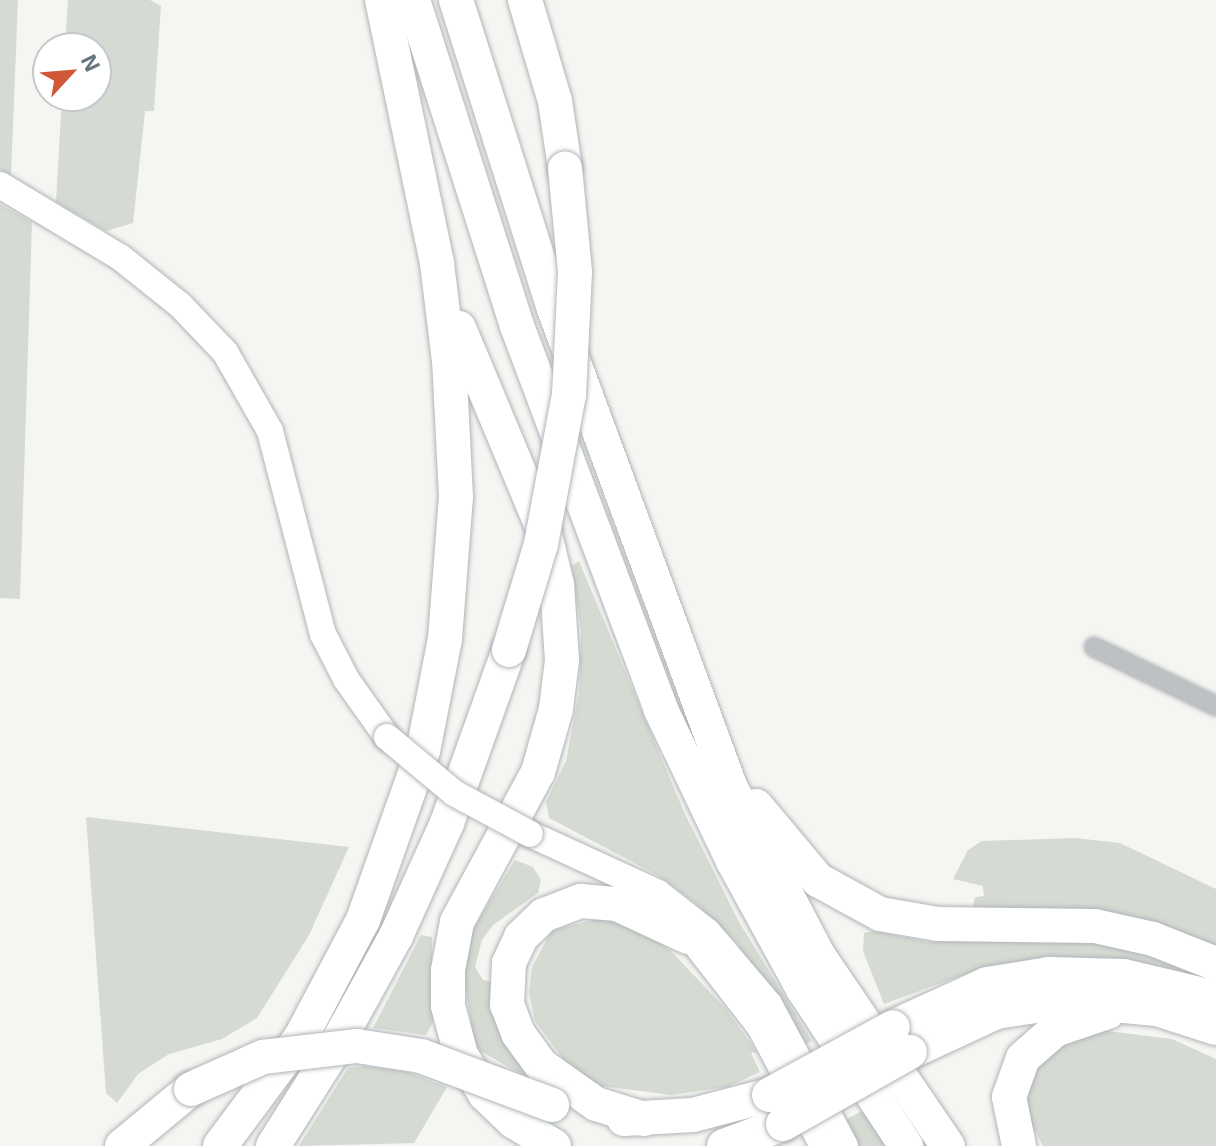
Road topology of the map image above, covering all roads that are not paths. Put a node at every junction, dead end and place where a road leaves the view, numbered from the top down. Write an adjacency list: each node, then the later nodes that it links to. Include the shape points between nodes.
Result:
1 (382, 0): 6 (highway)
2 (413, 0): 26 (highway, via 536,382 661,710 733,861 803,989)
3 (456, 0): 8 (highway, via 553,306)
4 (525, 0): 21 (highway, bridge, via 555,101 575,272 569,395 545,529 509,650 447,823 396,936)
5 (0, 185): 10 (street, bridge, via 120,257 180,305 225,352 270,431 323,634 346,679 387,737 454,793)
6 (437, 263): 20 (highway, via 449,361 456,497 445,639 423,751 363,920 301,1037); 22 (highway, via 467,351 545,534 562,638 551,731 528,792 457,922 448,1006 461,1055 485,1094 513,1121)
7 (1094, 647): 9 (street)
8 (691, 690): 12 (highway, via 762,815 799,863 845,899 915,923 1095,926 1153,939); 27 (highway, via 783,893 861,1025)
9 (1216, 706)
10 (571, 854): 11 (street); 25 (street, via 658,893 736,961 781,1023)
11 (688, 937): 18 (highway, via 617,904 581,901 544,915 521,937 509,963 507,1005 541,1065 596,1104); 24 (street, via 760,1027)
12 (1216, 964)
13 (1216, 998): 16 (highway, via 1124,976 1049,974 987,984)
14 (1135, 1006): 15 (highway); 16 (highway, via 1069,1001 1028,1005); 28 (highway, via 1065,1025 1027,1052 1009,1097)
15 (1216, 1028)
16 (902, 1040): 17 (highway, bridge)
17 (776, 1110): 18 (highway); 23 (highway)
18 (644, 1119): 19 (highway, bridge, via 595,1117 421,1056 357,1046 263,1057 191,1089)
19 (122, 1146)
20 (220, 1146)
21 (273, 1146)
22 (554, 1146)
23 (724, 1146)
24 (823, 1146)
25 (845, 1146)
26 (906, 1146)
27 (948, 1146)
28 (1019, 1146)

